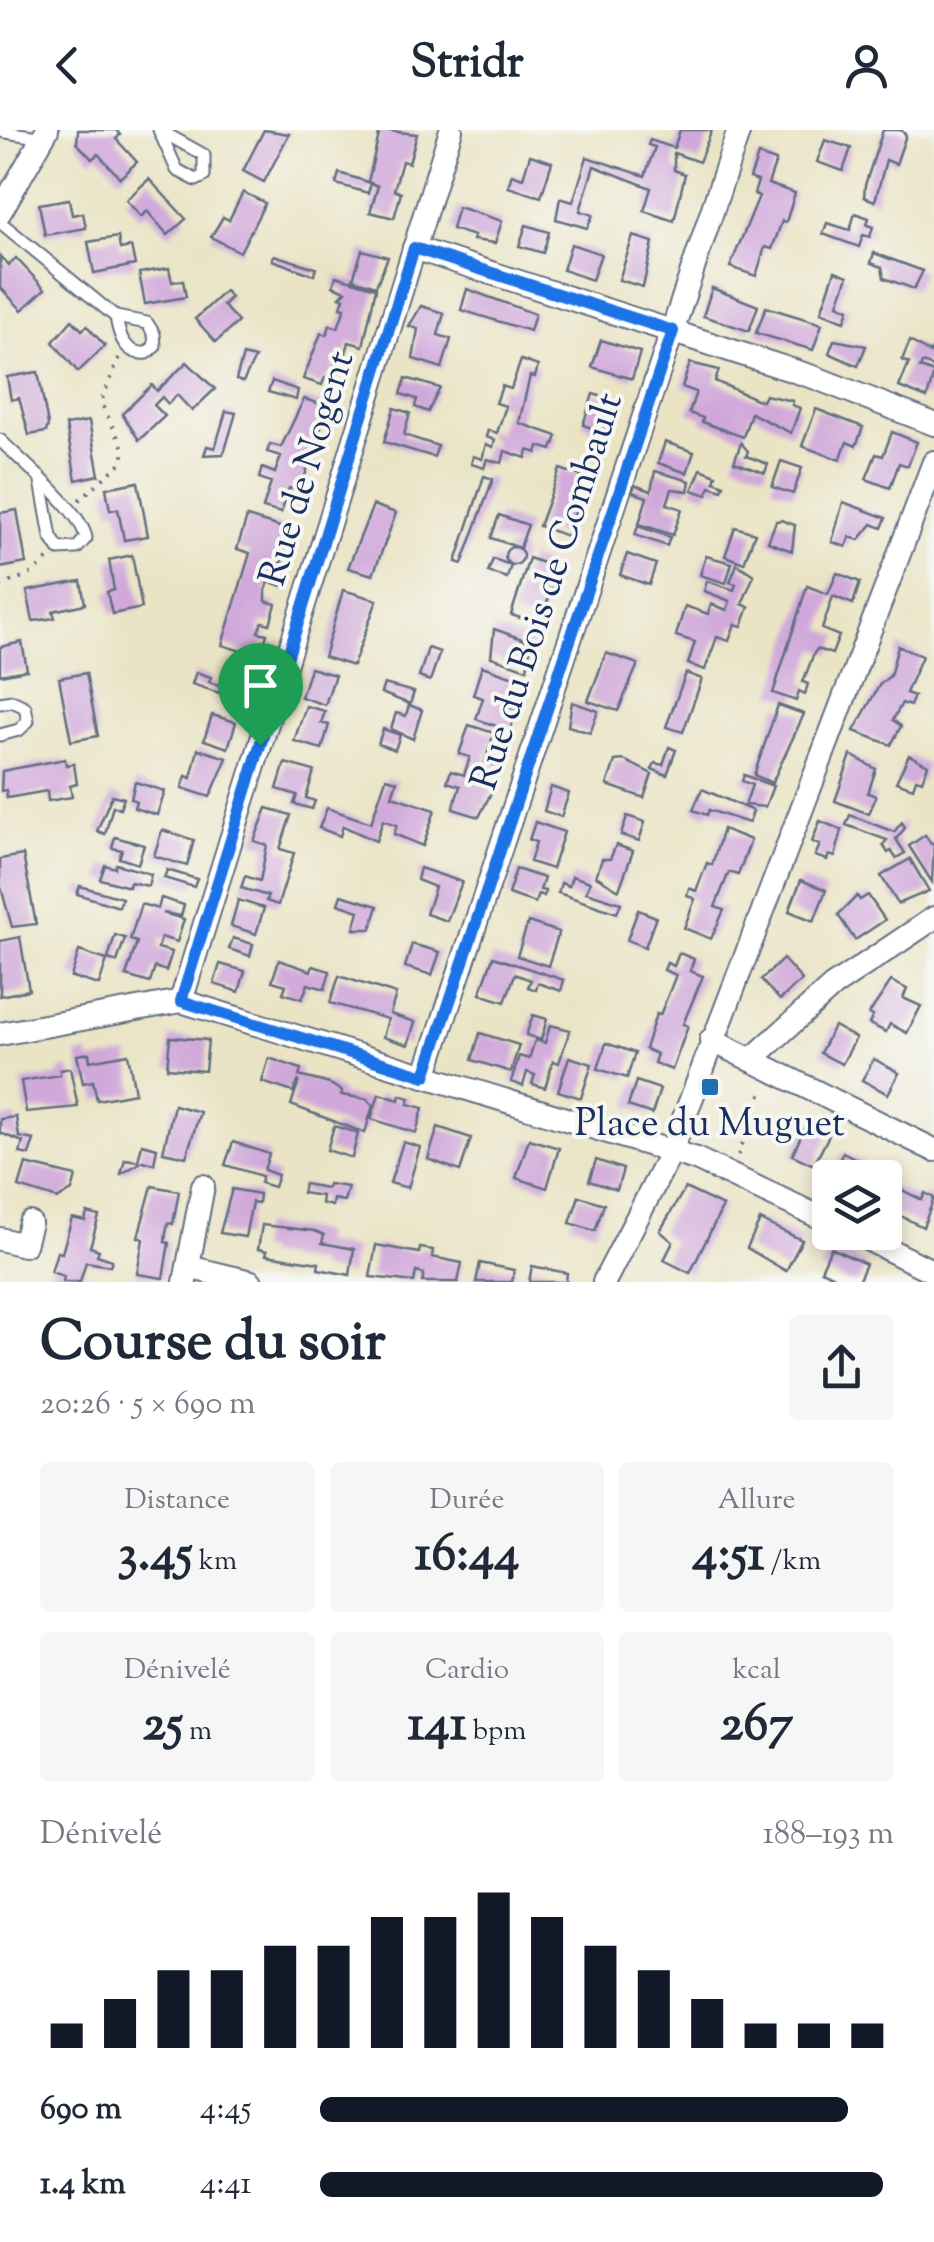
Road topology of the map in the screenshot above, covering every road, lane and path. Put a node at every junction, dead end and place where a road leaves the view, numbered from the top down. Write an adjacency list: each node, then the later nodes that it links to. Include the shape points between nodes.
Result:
1 (158, 130): 1 (lane, via 177,170 196,180 204,176 204,156)
2 (451, 130): 8 (street, Rue de Nogent)
3 (740, 130): 10 (street, Rue du Bois de Combault)
4 (0, 131): 5 (lane)
5 (46, 134): 6 (street)
6 (0, 212)
7 (0, 222): 9 (lane)
8 (414, 248): 10 (street); 22 (street, Rue de Nogent)
9 (116, 317): 11 (lane); 11 (lane, via 134,317 154,334 147,354)
10 (673, 331): 12 (street); 26 (street, Rue du Bois de Combault)
11 (125, 346): 16 (path, via 102,402 123,461)
12 (934, 424)
13 (0, 440): 15 (lane)
14 (934, 462): 24 (street)
15 (41, 481): 16 (lane); 17 (lane)
16 (68, 510): 17 (lane, via 86,538 68,551)
17 (59, 549): 18 (path, via 32,573)
18 (0, 586)
19 (0, 704): 20 (lane, via 25,706 28,721)
20 (0, 735)
21 (933, 919): 25 (street, via 833,986)
22 (181, 1001): 23 (street); 26 (street)
23 (0, 1034)
24 (711, 1040): 25 (street); 28 (street)
25 (761, 1066): 27 (street); 29 (path)
26 (425, 1076): 28 (street)
27 (934, 1150)
28 (672, 1152): 29 (street); 38 (street)
29 (730, 1174): 31 (street)
30 (203, 1186): 36 (street)
31 (812, 1213)
32 (30, 1223): 33 (street, via 24,1244)
33 (0, 1239)
34 (889, 1250): 35 (street)
35 (934, 1272)
36 (186, 1274): 37 (street)
37 (250, 1282)
38 (604, 1282)

